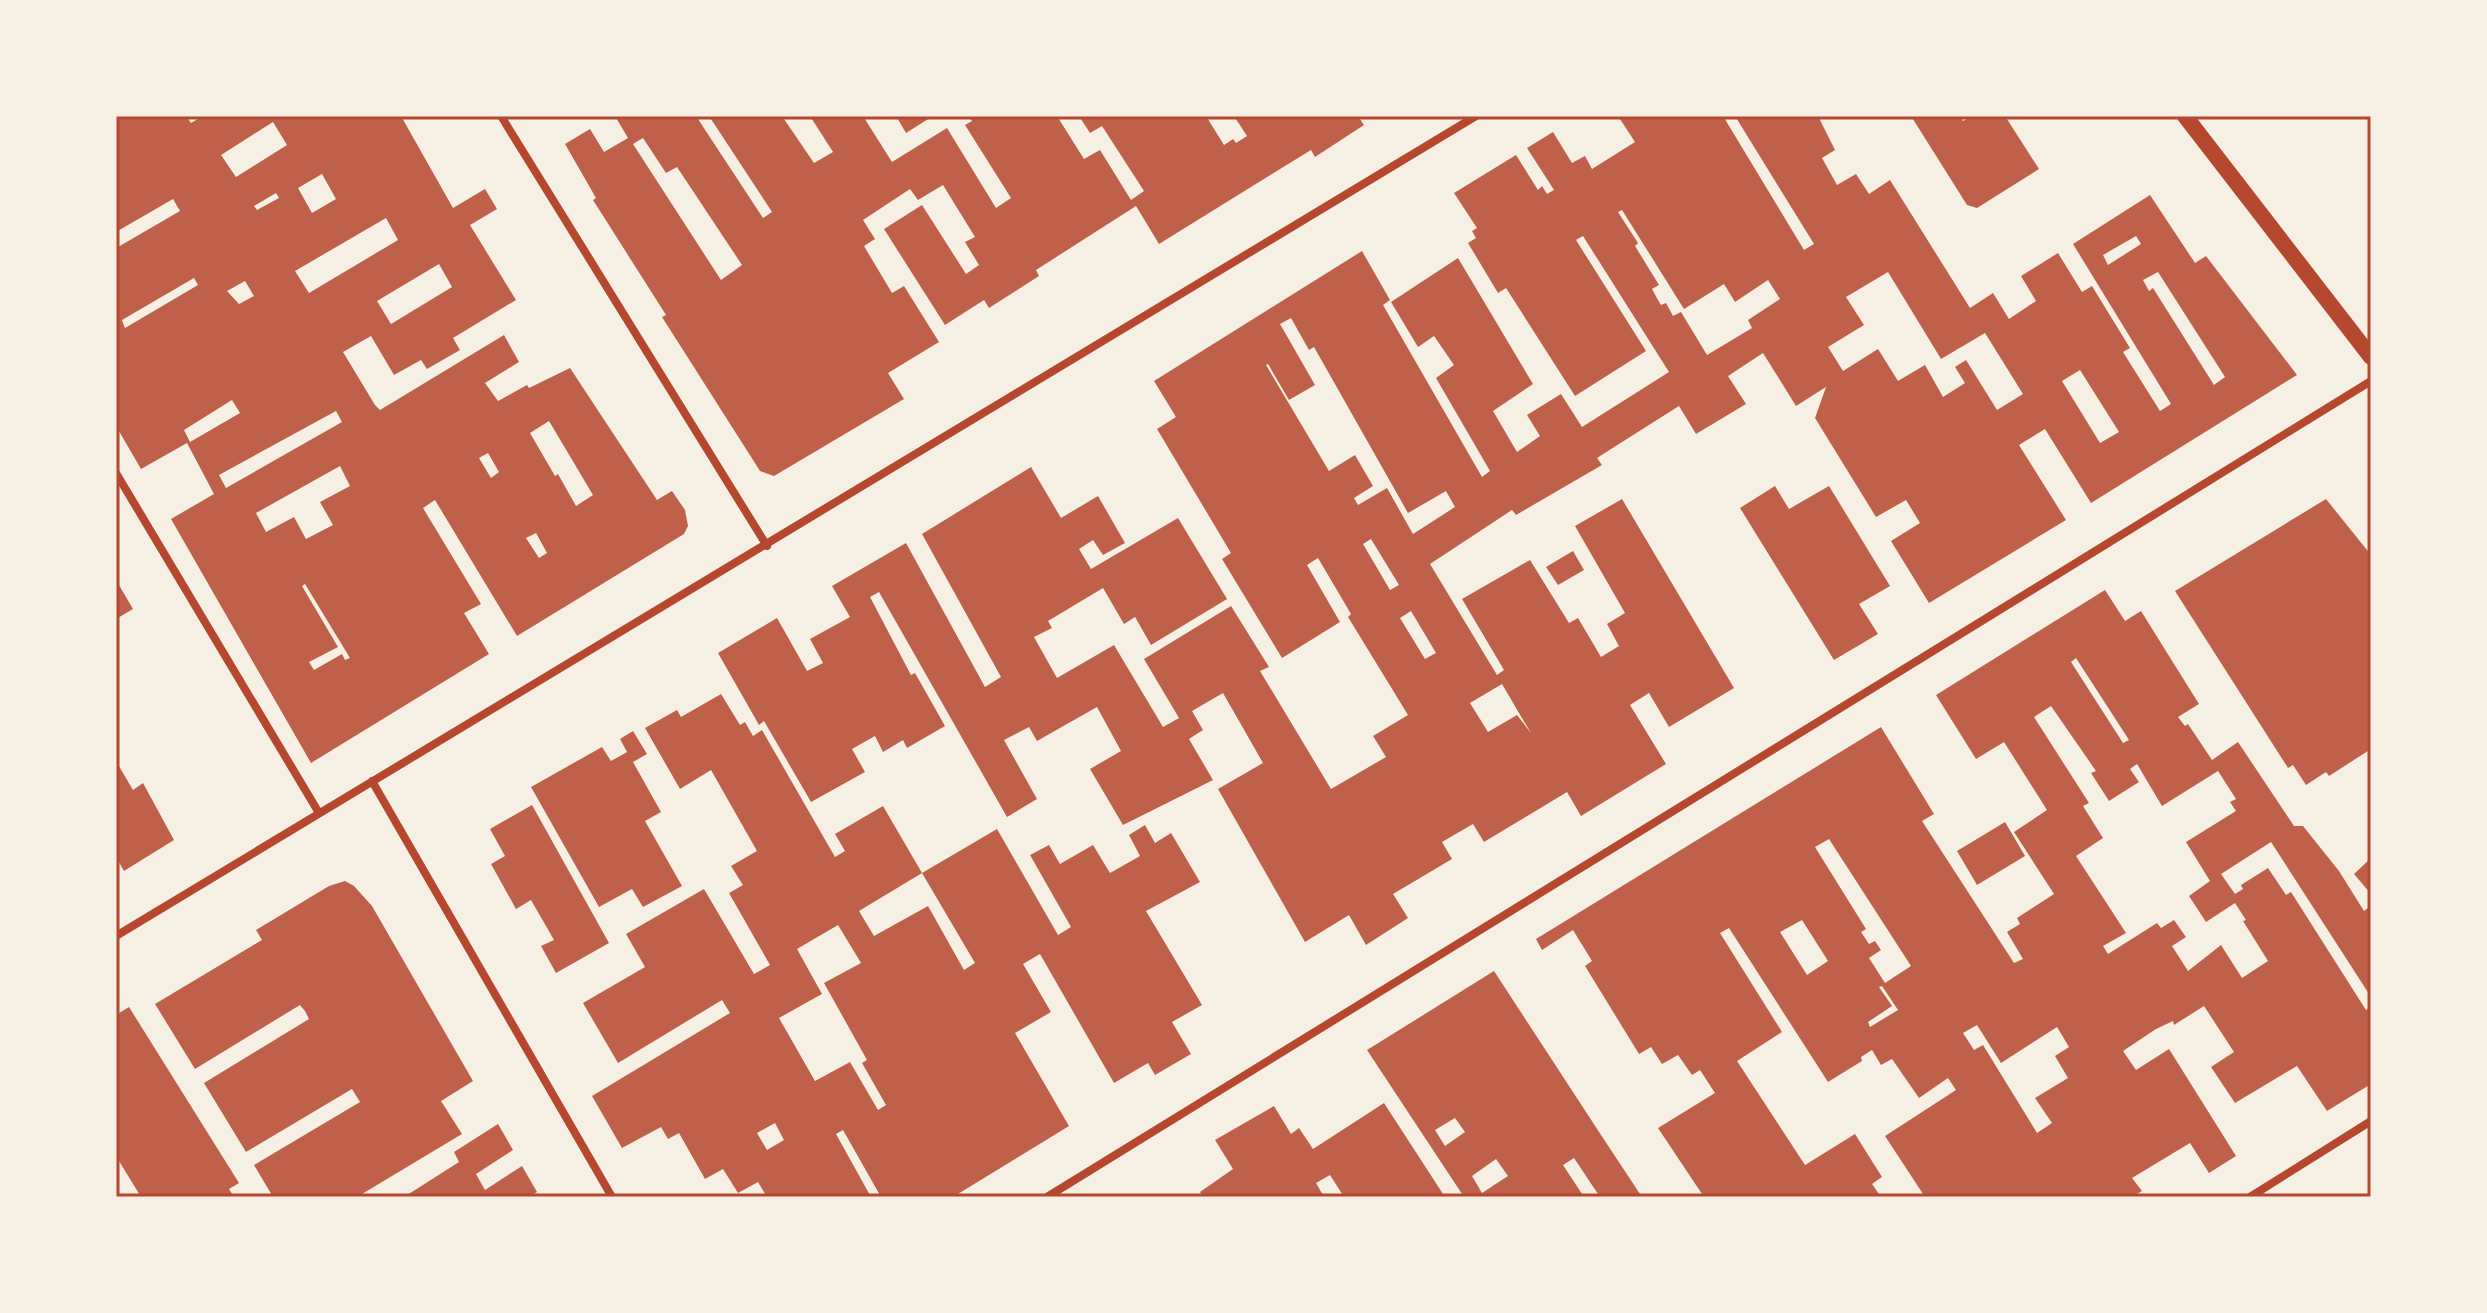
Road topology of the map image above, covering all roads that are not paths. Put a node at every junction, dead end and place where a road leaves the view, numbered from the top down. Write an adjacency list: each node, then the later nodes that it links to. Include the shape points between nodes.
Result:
1 (502, 116): 7 (street)
2 (1476, 116): 7 (street)
3 (2185, 116): 4 (main road)
4 (2371, 357)
5 (2371, 381): 13 (street)
6 (116, 473): 9 (street)
7 (767, 546): 8 (street)
8 (372, 781): 9 (street); 12 (street)
9 (319, 813): 10 (street)
10 (116, 936)
11 (2371, 1121): 14 (street)
12 (612, 1197)
13 (1047, 1197)
14 (2250, 1197)

